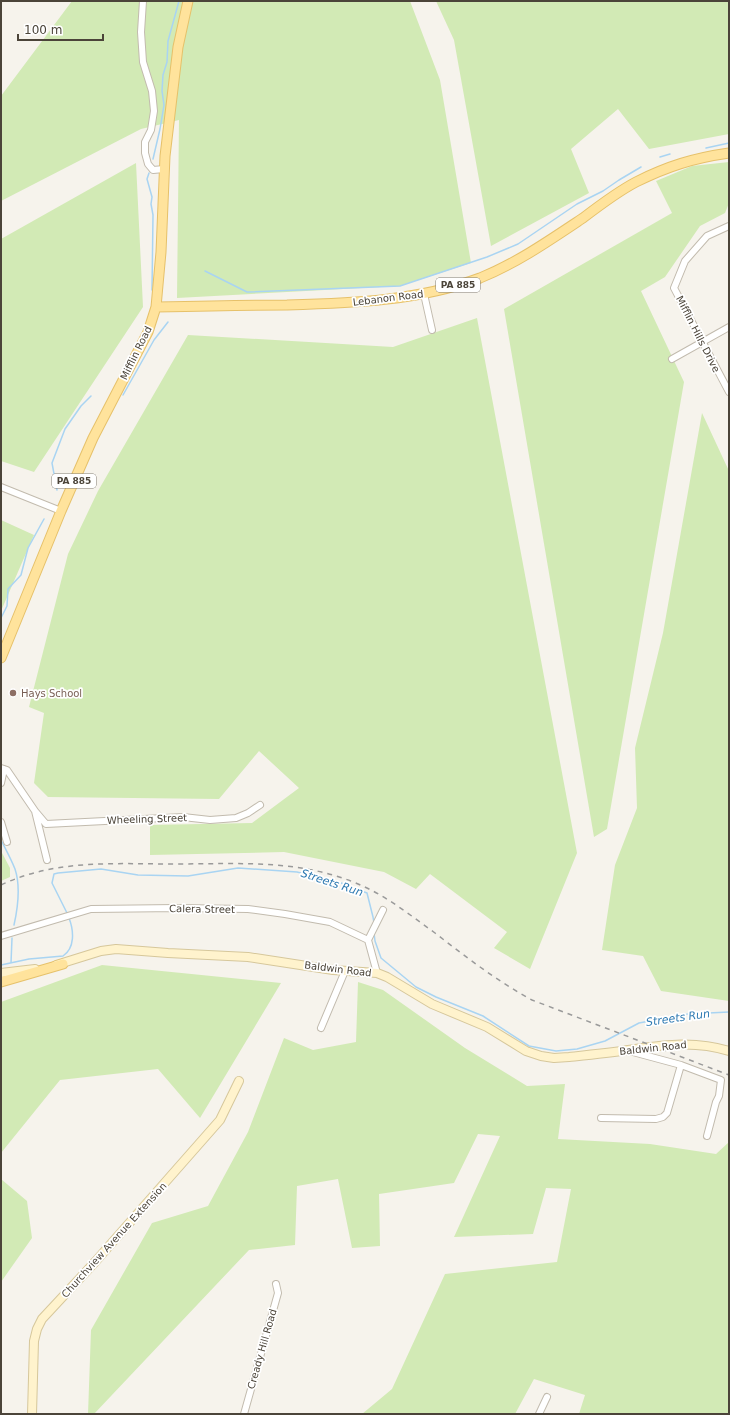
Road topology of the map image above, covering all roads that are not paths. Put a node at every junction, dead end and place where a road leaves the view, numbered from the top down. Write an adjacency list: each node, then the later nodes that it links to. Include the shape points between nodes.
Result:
1 (143, 1): 4 (street, via 143,62 152,92 154,111 151,130 145,142 145,153 153,170)
2 (188, 1): 4 (main road, Mifflin Road, via 178,47)
3 (729, 154): 6 (main road, Lebanon Road / PA 885, via 687,161 636,182 525,256 481,278)
4 (164, 169): 7 (main road, Mifflin Road)
5 (729, 226): 10 (street, Mifflin Hills Drive, via 702,241 685,261 674,288)
6 (424, 294): 7 (main road, Lebanon Road / PA 885, via 326,304); 9 (street)
7 (156, 307): 14 (main road, Mifflin Road / PA 885, via 148,332 93,438)
8 (729, 327): 10 (street)
9 (432, 330)
10 (702, 343): 11 (street); 12 (street, Mifflin Hills Drive)
11 (672, 360)
12 (729, 392)
13 (1, 487): 14 (street)
14 (61, 511): 15 (main road, Mifflin Road / PA 885)
15 (1, 658)
16 (3, 769): 17 (street); 19 (street, via 7,770)
17 (1, 783)
18 (260, 805): 19 (street, Wheeling Street, via 236,818 210,820 183,817 46,824)
19 (35, 811): 22 (street)
20 (1, 822): 21 (street)
21 (7, 842)
22 (47, 860)
23 (383, 910): 25 (street)
24 (1, 936): 25 (street, Calera Street, via 91,909 248,909 330,922)
25 (368, 940): 29 (street)
26 (63, 964): 27 (main road, Baldwin Road, via 100,951 116,949 248,957); 28 (main road, Baldwin Road); 30 (main road)
27 (345, 971): 29 (main road, Baldwin Road); 31 (street)
28 (1, 973)
29 (377, 973): 32 (main road, Baldwin Road, via 432,1004 487,1027 526,1051 541,1056 569,1057)
30 (1, 982)
31 (321, 1028)
32 (625, 1050): 33 (main road, Baldwin Road, via 694,1044 713,1046); 34 (street)
33 (729, 1052)
34 (681, 1065): 36 (street, via 667,1113 663,1117); 37 (street, via 721,1080)
35 (239, 1081): 40 (main road, Churchview Avenue Extension, via 220,1120 42,1319 34,1341)
36 (601, 1118)
37 (707, 1136)
38 (276, 1284): 41 (street, Cready Hill Road, via 278,1293)
39 (546, 1397): 42 (street)
40 (32, 1414)
41 (244, 1414)
42 (539, 1414)

